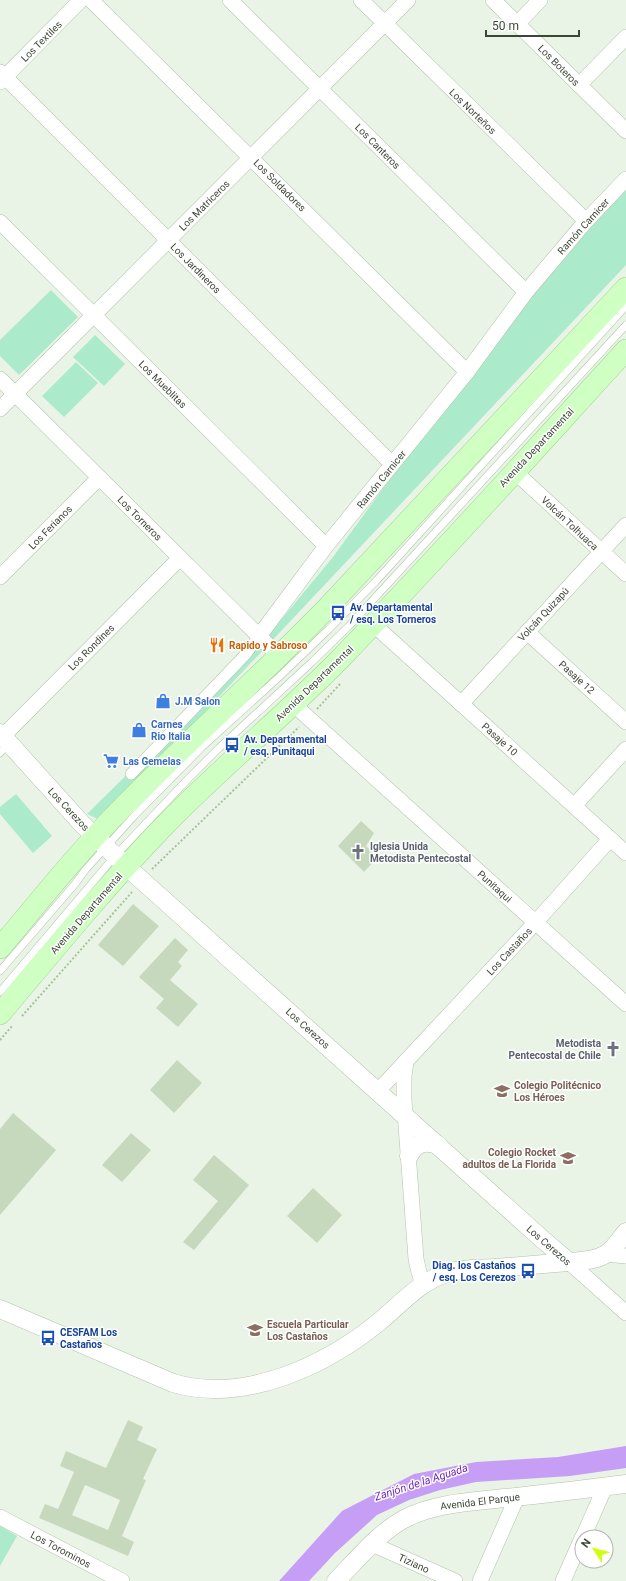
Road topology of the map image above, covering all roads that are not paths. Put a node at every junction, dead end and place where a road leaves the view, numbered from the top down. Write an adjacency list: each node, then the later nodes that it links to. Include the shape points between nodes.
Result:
1 (81, 0): 11 (street, Los Textiles)
2 (91, 0): 15 (street, Los Soldadores)
3 (230, 0): 13 (street, Los Canteros)
4 (361, 0): 8 (street, Los Norteños)
5 (408, 0): 8 (street, Los Matriceros)
6 (493, 0): 9 (street, Los Boteros)
7 (540, 0): 9 (street)
8 (385, 24): 13 (street, Los Matriceros); 17 (street, Los Norteños)
9 (517, 24): 12 (street, Los Boteros)
10 (626, 37): 12 (street)
11 (2, 77): 19 (street, Los Jardineros)
12 (579, 85): 14 (street, Los Boteros)
13 (321, 89): 15 (street, Los Matriceros); 21 (street, Los Canteros)
14 (626, 131)
15 (252, 158): 19 (street, Los Matriceros); 26 (street, Los Soldadores)
16 (626, 179): 17 (street, Ramón Carnicer)
17 (586, 221): 21 (street, Ramón Carnicer)
18 (0, 222): 23 (street, Los Mueblitas)
19 (168, 241): 23 (street, Los Matriceros); 30 (street, Los Jardineros)
20 (626, 288): 42 (main road, Avenida Departamental)
21 (526, 292): 26 (street, Ramón Carnicer)
22 (626, 306): 51 (lane, via 377,580 134,815)
23 (94, 316): 28 (street, Los Matriceros); 34 (street, Los Mueblitas)
24 (626, 325): 51 (lane, via 349,626)
25 (626, 350): 31 (main road, Avenida Departamental)
26 (467, 372): 30 (street, Ramón Carnicer)
27 (0, 379): 28 (street, Los Torneros)
28 (15, 394): 29 (street, Los Matriceros); 32 (street, Los Torneros)
29 (0, 409)
30 (392, 464): 34 (street, Ramón Carnicer)
31 (514, 471): 35 (street, Volcán Tolhuaca); 39 (main road, Avenida Departamental)
32 (99, 478): 36 (street, Los Torneros); 38 (street, Los Ferianos)
33 (626, 525): 35 (street, Volcán Quizapú)
34 (326, 546): 41 (street, Ramón Carnicer)
35 (602, 551): 37 (street, Volcán Tolhuaca); 40 (street, Volcán Quizapú)
36 (180, 558): 41 (street, Los Torneros); 46 (street, Los Rondines)
37 (626, 574)
38 (0, 577)
39 (373, 624): 43 (main road, Avenida Departamental); 44 (street, Pasaje 10)
40 (527, 632): 44 (street, Volcán Quizapú); 45 (street, Pasaje 12)
41 (258, 636): 42 (street, Los Torneros); 48 (street, Ramón Carnicer, via 245,655)
42 (279, 656): 51 (main road, Avenida Departamental, via 124,805)
43 (293, 704): 51 (main road, Avenida Departamental, via 162,828); 53 (street, Punitaqui)
44 (460, 704): 49 (street, Pasaje 10)
45 (626, 721)
46 (3, 741): 51 (street, Los Cerezos)
47 (626, 749): 49 (street)
48 (131, 774)
49 (574, 806): 50 (street, Pasaje 10)
50 (610, 839): 52 (street, Pasaje 10); 53 (street, Los Castaños)
51 (111, 852): 54 (main road, Avenida Departamental); 55 (lane); 56 (main road, Avenida Departamental); 60 (street, Los Cerezos)
52 (626, 853)
53 (536, 923): 57 (street, Punitaqui); 59 (street, Los Castaños)
54 (0, 948)
55 (0, 971)
56 (5, 998): 58 (main road, Avenida Departamental)
57 (626, 1004)
58 (0, 1014)
59 (406, 1061): 60 (street, Los Castaños); 61 (street)
60 (378, 1091): 61 (street, Los Cerezos)
61 (405, 1116): 62 (street, Los Cerezos); 63 (street)
62 (438, 1145): 63 (street, via 424,1142 417,1145); 65 (street, Los Cerezos)
63 (409, 1156): 70 (street, via 417,1266)
64 (626, 1232): 66 (street)
65 (541, 1238): 68 (street, Los Cerezos); 69 (street, via 541,1254 536,1262)
66 (606, 1254): 67 (street); 68 (street, via 595,1259)
67 (626, 1256)
68 (569, 1262): 69 (street); 72 (street, Los Cerezos)
69 (529, 1266): 70 (street, via 460,1270 439,1276)
70 (423, 1285): 71 (street, via 365,1333 332,1354 277,1378 228,1389 200,1389 173,1382)
71 (0, 1309)
72 (626, 1313)
73 (626, 1484): 74 (street, Avenida El Parque)
74 (605, 1487): 75 (street, Avenida El Parque); 77 (street)
75 (517, 1497): 78 (street, Avenida El Parque, via 450,1504 428,1509 392,1527); 83 (street)
76 (0, 1518): 80 (street, Los Torominos)
77 (586, 1529)
78 (372, 1544): 81 (street, Avenida El Parque); 82 (street, Tiziano)
79 (574, 1556): 84 (street)
80 (122, 1581)
81 (336, 1581)
82 (455, 1581)
83 (480, 1581)
84 (563, 1581)

